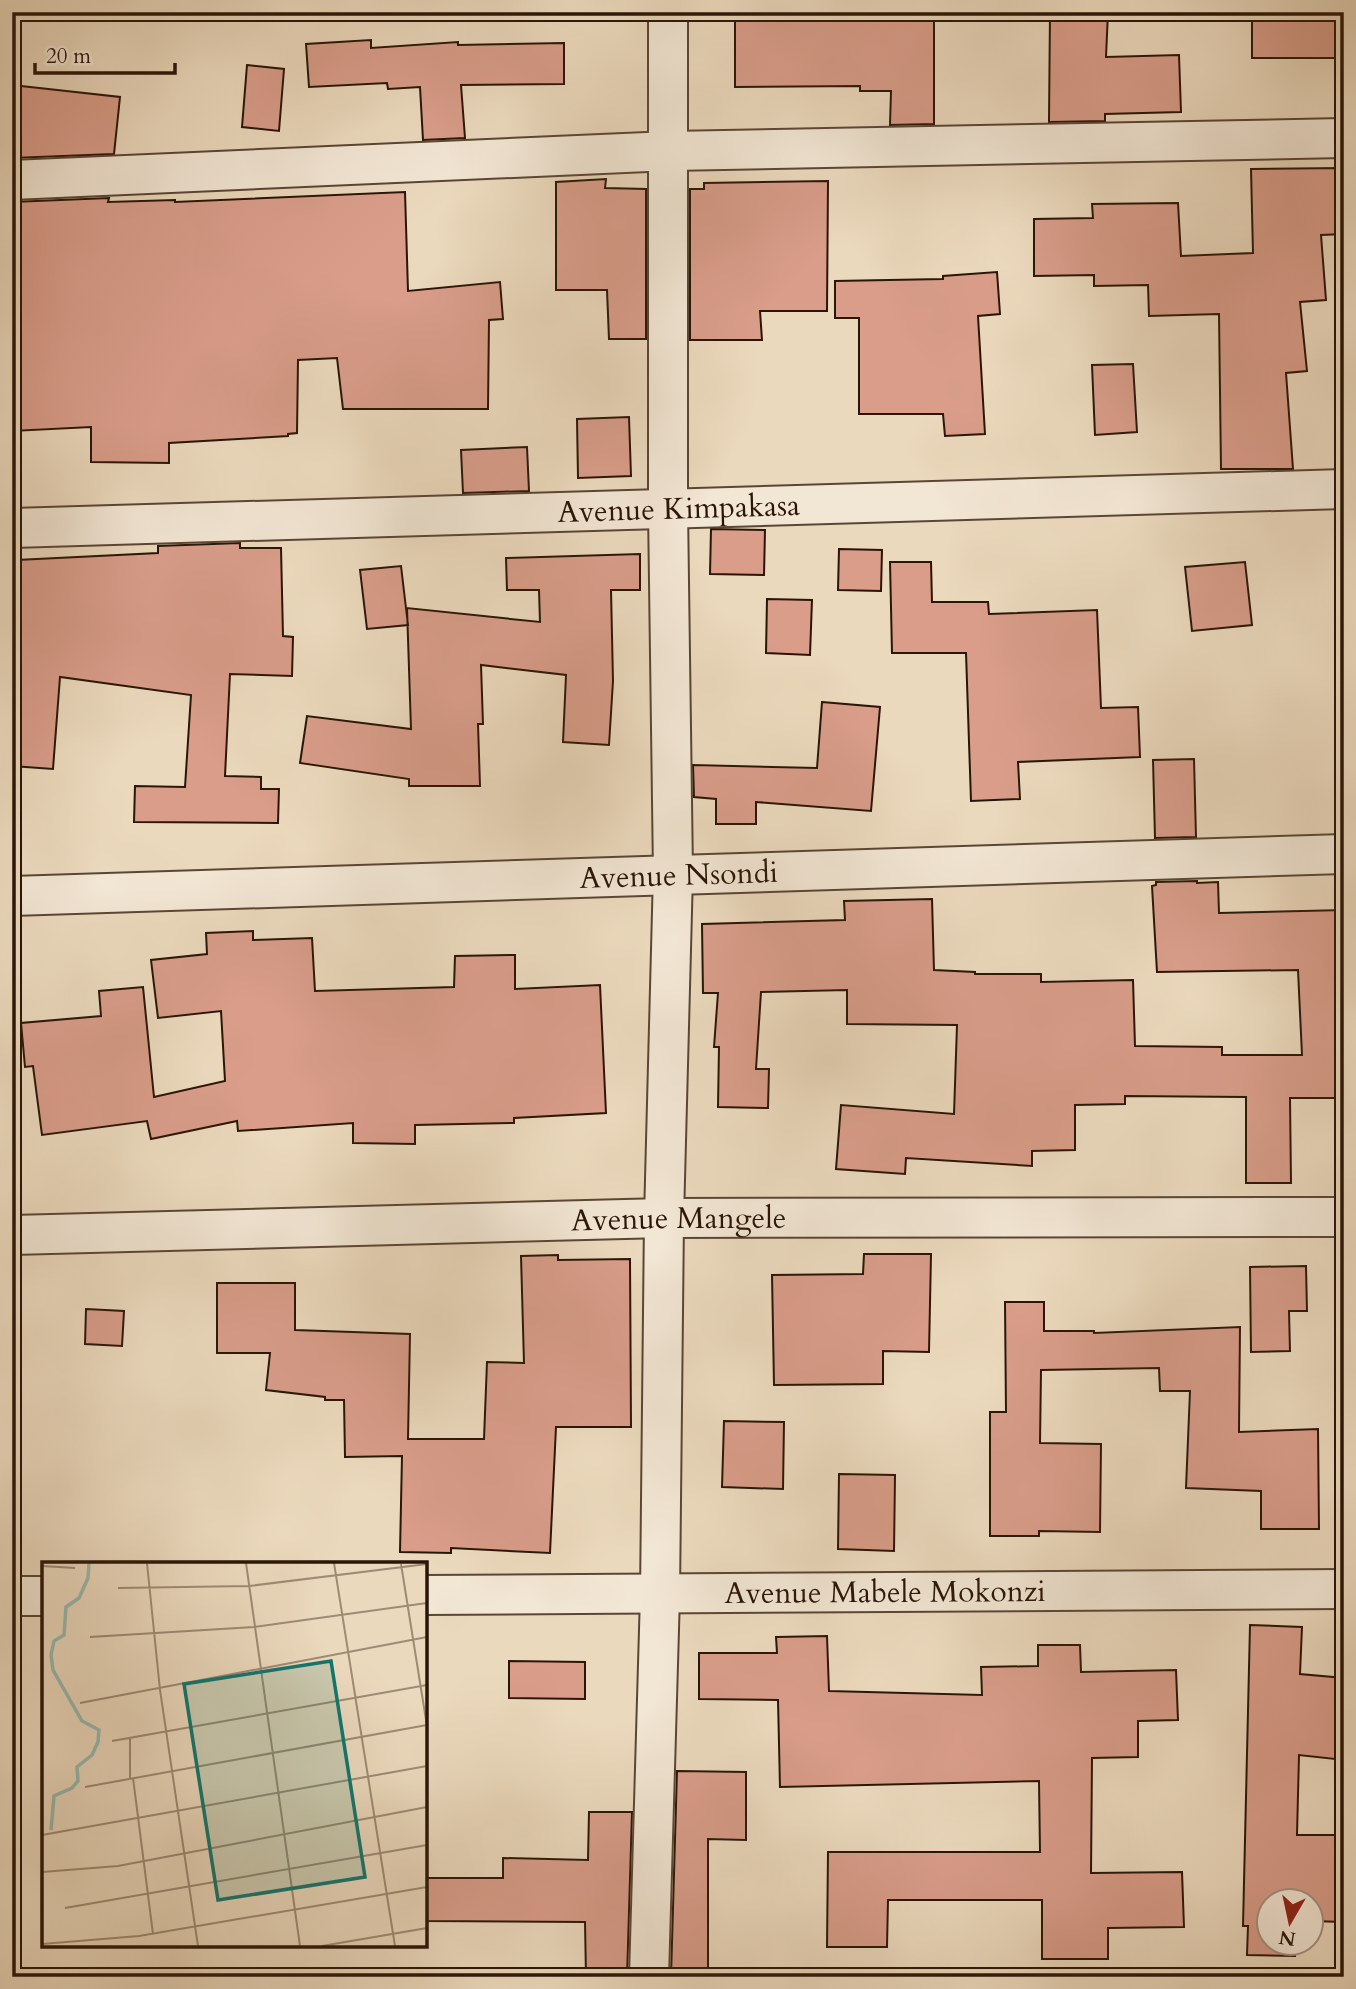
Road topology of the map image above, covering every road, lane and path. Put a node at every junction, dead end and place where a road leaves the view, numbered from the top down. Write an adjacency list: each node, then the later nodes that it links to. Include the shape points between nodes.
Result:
1 (668, 12): 3 (street)
2 (1344, 138): 3 (street)
3 (670, 151): 4 (street); 6 (street)
4 (12, 180)
5 (1344, 489): 6 (street, Avenue Kimpakasa)
6 (668, 509): 7 (street, Avenue Kimpakasa); 9 (street)
7 (12, 528)
8 (1344, 853): 9 (street, Avenue Nsondi)
9 (673, 873): 10 (street, Avenue Nsondi); 12 (street)
10 (12, 896)
11 (1344, 1217): 12 (street, Avenue Mangele)
12 (664, 1219): 13 (street, Avenue Mangele); 16 (street)
13 (12, 1235)
14 (1344, 1588): 16 (street, Avenue Mabele Mokonzi)
15 (427, 1595): 16 (street, Avenue Mabele Mokonzi)
16 (660, 1595): 19 (street)
17 (12, 1596): 18 (street)
18 (42, 1596)
19 (649, 1977)

